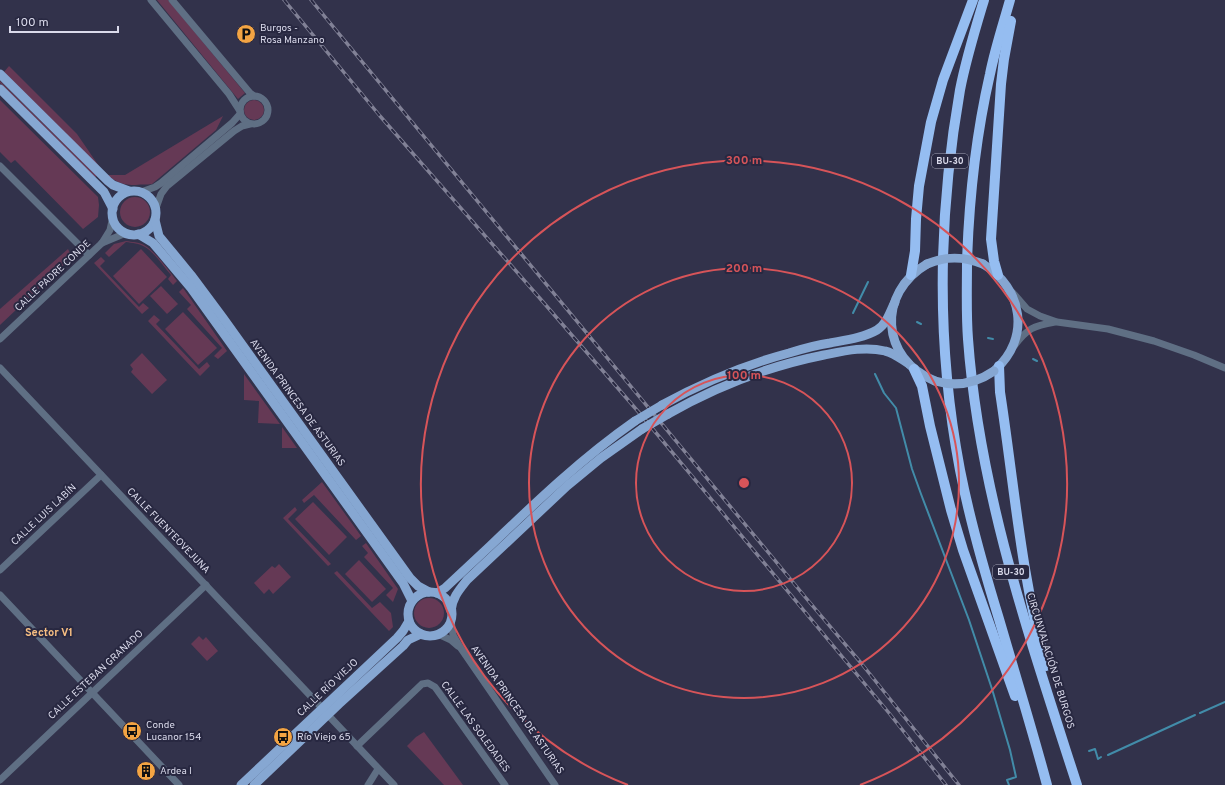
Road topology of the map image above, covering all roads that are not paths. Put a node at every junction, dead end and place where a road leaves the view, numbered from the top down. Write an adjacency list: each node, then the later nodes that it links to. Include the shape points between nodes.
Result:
1 (151, 0): 10 (street, via 229,94)
2 (172, 0): 9 (street)
3 (973, 0): 22 (highway, via 943,80 931,122 919,186 915,256)
4 (984, 0): 56 (highway, BU-30, via 961,88 948,179 942,286 944,351 956,449 974,531)
5 (1010, 0): 57 (highway, CIRCUNVALACIÓN DE BURGOS / BU-30, via 990,74 974,173 968,227 968,340 985,468 997,523)
6 (1016, 0): 23 (highway, via 1004,59 997,137 991,239)
7 (0, 74): 13 (main road, via 108,181)
8 (0, 89): 16 (main road, via 104,192)
9 (254, 96): 10 (street, via 242,102); 11 (street, via 264,100 268,111 262,122)
10 (240, 112): 11 (street, via 242,118); 14 (street, via 232,123 155,187)
11 (250, 124): 15 (street, via 234,131 167,186 158,198)
12 (0, 166): 21 (street)
13 (129, 191): 14 (main road); 16 (main road, via 118,198)
14 (141, 192): 15 (main road, via 153,201)
15 (156, 208): 17 (main road)
16 (113, 212): 18 (main road, via 115,223); 20 (street, CALLE PADRE CONDE, via 110,230)
17 (155, 220): 19 (main road, via 148,230); 36 (main road, AVENIDA PRINCESA DE ASTURIAS, via 159,236 223,318 406,574 418,586)
18 (126, 233): 19 (main road); 20 (street, CALLE PADRE CONDE)
19 (138, 234): 38 (main road, AVENIDA PRINCESA DE ASTURIAS, via 153,243 191,288 403,582)
20 (102, 243): 21 (street, CALLE PADRE CONDE)
21 (89, 255): 27 (street, CALLE PADRE CONDE)
22 (911, 275): 23 (main road, bridge, via 936,260 955,258 983,264); 25 (main road)
23 (998, 275): 24 (main road)
24 (1006, 283): 26 (street, via 1027,309); 28 (main road, via 1017,310 1017,330)
25 (894, 302): 29 (main road, via 894,338 900,352); 36 (main road, bridge, via 885,322 876,331 746,366 692,389 636,421 583,460 445,588)
26 (1057, 322): 28 (street, via 1030,329); 32 (street, via 1108,329 1154,341)
27 (0, 339)
28 (1012, 349): 31 (main road)
29 (912, 367): 31 (main road, bridge, via 927,378 950,384 965,384 980,379); 39 (main road, bridge, via 891,353 861,349 776,367 736,381 688,403 642,429 567,486 472,575 456,594); 56 (highway, via 922,386 940,472 963,550)
30 (0, 368): 33 (street, CALLE FUENTEOVEJUNA)
31 (997, 368): 57 (highway, via 1029,592)
32 (1225, 368)
33 (101, 474): 34 (street, CALLE LUIS LABÍN); 35 (street, CALLE FUENTEOVEJUNA)
34 (0, 570)
35 (206, 585): 44 (street, CALLE ESTEBAN GRANADO); 45 (street, CALLE FUENTEOVEJUNA)
36 (433, 592): 38 (main road, via 420,594); 39 (main road, via 447,601)
37 (0, 595): 44 (street)
38 (412, 601): 40 (main road, via 408,610)
39 (451, 616): 42 (main road, via 445,630); 43 (street, AVENIDA PRINCESA DE ASTURIAS, via 453,634)
40 (409, 621): 41 (main road); 45 (main road, CALLE RÍO VIEJO, via 397,638)
41 (421, 634): 42 (main road); 45 (main road, CALLE RÍO VIEJO, via 408,640)
42 (438, 634): 43 (street, AVENIDA PRINCESA DE ASTURIAS)
43 (460, 647): 55 (street, AVENIDA PRINCESA DE ASTURIAS)
44 (92, 693): 48 (street, CALLE ESTEBAN GRANADO); 49 (street)
45 (325, 712): 46 (street, CALLE FUENTEOVEJUNA); 50 (main road, CALLE RÍO VIEJO); 51 (main road, CALLE RÍO VIEJO)
46 (357, 746): 47 (street, CALLE FUENTEOVEJUNA); 54 (street, CALLE LAS SOLEDADES, via 422,684 428,683 435,687)
47 (378, 769): 52 (street); 53 (street, CALLE FUENTEOVEJUNA)
48 (0, 780)
49 (179, 785)
50 (241, 785)
51 (254, 785)
52 (368, 785)
53 (394, 785)
54 (505, 785)
55 (555, 785)
56 (1046, 785)
57 (1077, 785)

